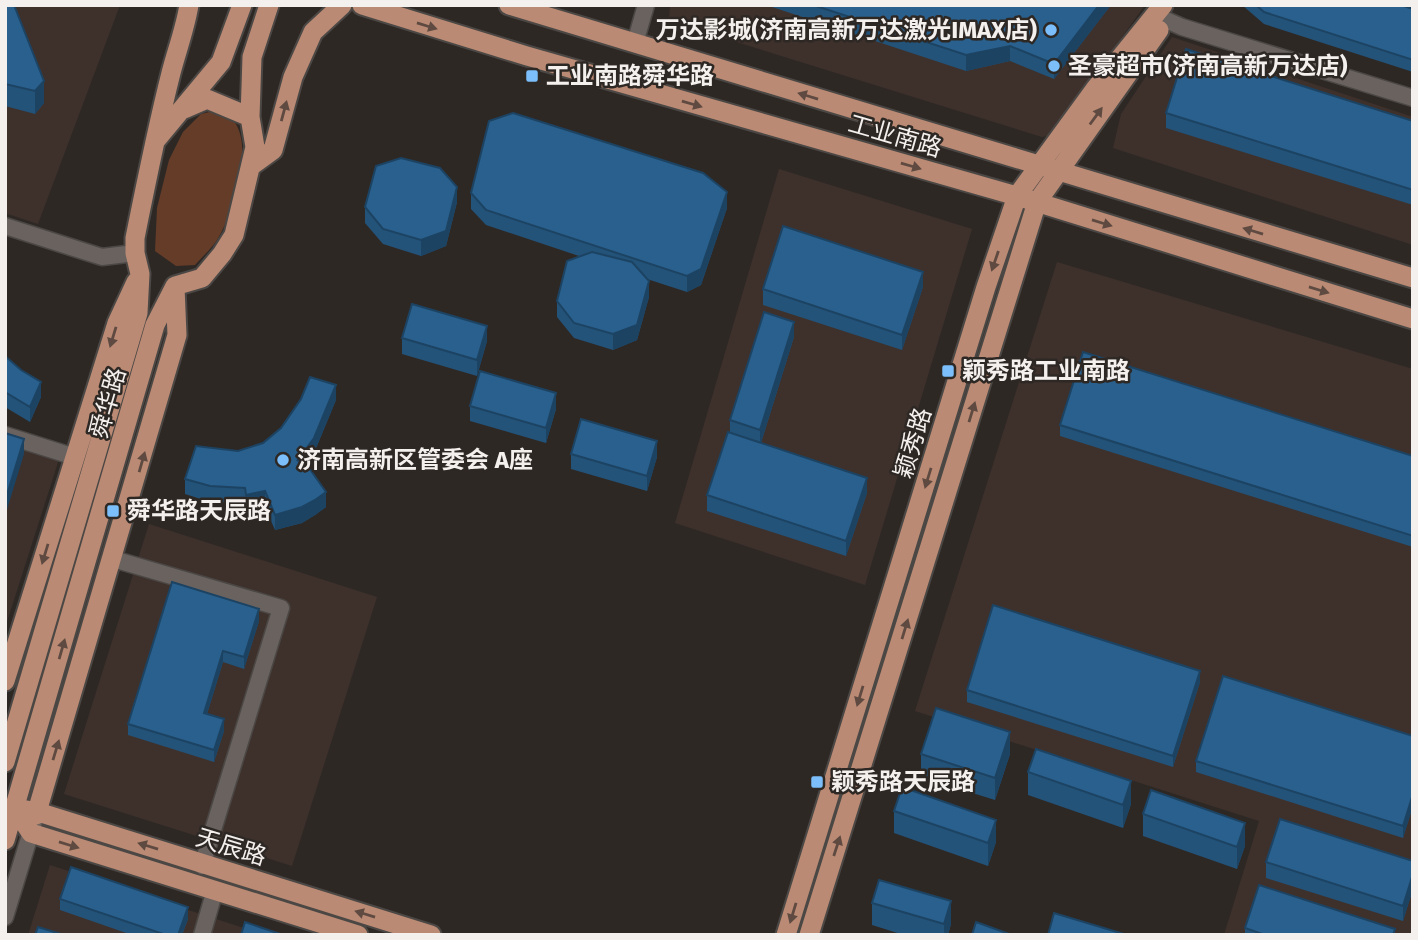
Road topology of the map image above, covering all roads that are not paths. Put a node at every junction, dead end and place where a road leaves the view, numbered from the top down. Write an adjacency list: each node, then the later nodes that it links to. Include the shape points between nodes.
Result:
1 (189, 5): 13 (main road, 舜华路)
2 (242, 5): 11 (main road, via 221,62)
3 (269, 5): 12 (main road, via 252,57)
4 (342, 5): 14 (main road, one-way to 4, via 273,150 293,77 313,32)
5 (362, 5): 17 (main road, 工业南路, one-way to 17)
6 (509, 5): 9 (main road, 工业南路)
7 (646, 5): 9 (street)
8 (1169, 10): 10 (street, via 1182,27); 15 (main road, 颖秀路, via 1095,89); 16 (main road, 颖秀路, one-way to 8)
9 (635, 43): 15 (main road, 工业南路, one-way to 9)
10 (1413, 98)
11 (183, 109): 12 (main road, via 207,99); 13 (main road)
12 (250, 117): 14 (main road, via 255,147)
13 (154, 142): 20 (main road, 舜华路)
14 (251, 166): 23 (main road, via 234,234 222,254 202,278)
15 (1037, 166): 16 (main road, 工业南路); 17 (main road, 颖秀路)
16 (1057, 172): 18 (main road, 颖秀路); 22 (main road, 工业南路, one-way to 16)
17 (1017, 197): 18 (main road, 工业南路); 39 (main road, 颖秀路, one-way to 39)
18 (1037, 202): 24 (main road, 工业南路, one-way to 24); 40 (main road, 颖秀路, one-way to 18)
19 (5, 226): 20 (street, via 102,257)
20 (135, 253): 21 (main road, 舜华路)
21 (140, 274): 23 (main road); 26 (main road, one-way to 26, via 117,323); 29 (main road, 舜华路, via 138,313)
22 (1413, 278)
23 (175, 286): 27 (main road, one-way to 23, via 177,335); 30 (main road, 舜华路, one-way to 23, via 155,325)
24 (1413, 319)
25 (5, 435): 26 (street)
26 (75, 457): 28 (main road, one-way to 28)
27 (113, 559): 31 (main road, one-way to 27); 33 (street, via 281,608)
28 (5, 681)
29 (5, 762)
30 (10, 808): 31 (main road, 天辰路); 32 (main road, 舜华路)
31 (35, 820): 33 (main road, 天辰路, one-way to 31); 34 (main road, 天辰路, one-way to 34); 35 (street)
32 (5, 840)
33 (203, 865): 38 (main road, 天辰路, one-way to 33)
34 (215, 890): 36 (street); 37 (main road, 天辰路)
35 (5, 917)
36 (202, 935)
37 (358, 935)
38 (430, 935)
39 (786, 935)
40 (809, 935)

